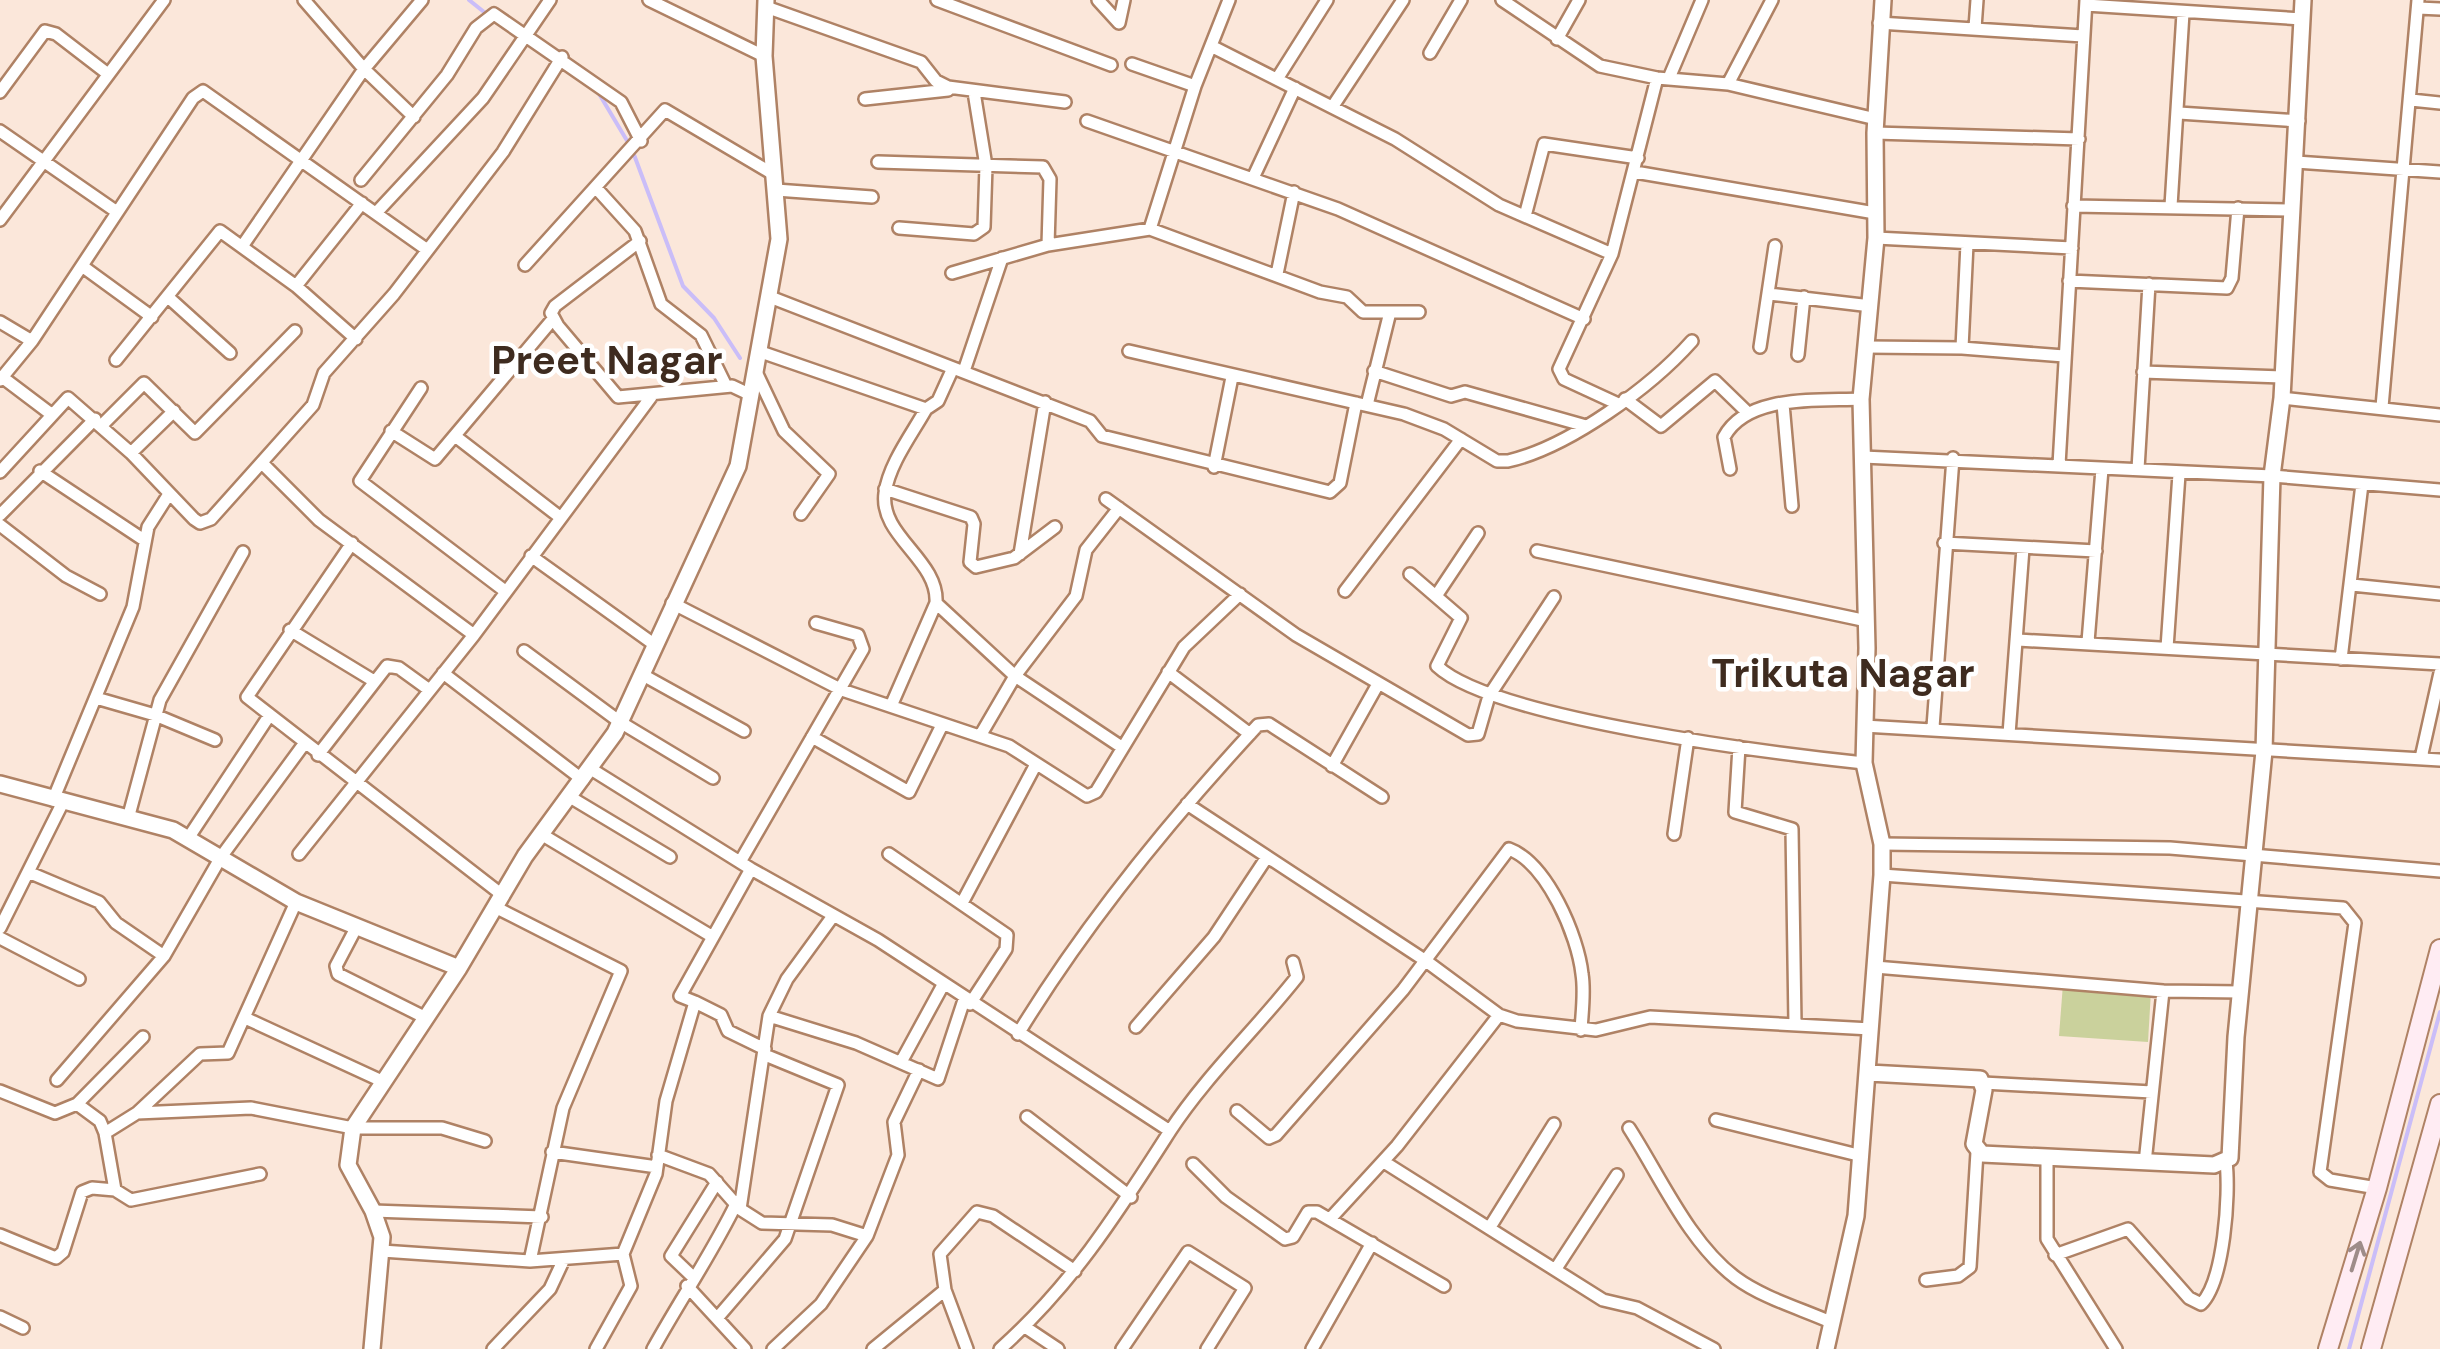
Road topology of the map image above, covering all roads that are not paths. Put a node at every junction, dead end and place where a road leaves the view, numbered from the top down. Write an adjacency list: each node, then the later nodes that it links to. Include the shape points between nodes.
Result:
1 (164, 0): 39 (street)
2 (304, 0): 38 (street)
3 (422, 0): 38 (street)
4 (550, 0): 29 (street)
5 (649, 0): 34 (street)
6 (937, 0): 23 (street)
7 (1098, 0): 8 (street, via 1119,23)
8 (1124, 0)
9 (1229, 0): 32 (street)
10 (1327, 0): 41 (street)
11 (1404, 0): 52 (street)
12 (1461, 0): 33 (street)
13 (1502, 0): 31 (street)
14 (1579, 0): 31 (street)
15 (1702, 0): 40 (street)
16 (1772, 0): 42 (street)
17 (1882, 0): 27 (street)
18 (1976, 0): 28 (street)
19 (2303, 0): 26 (street)
20 (2086, 3): 25 (street); 30 (street)
21 (766, 4): 34 (street); 45 (street, via 921,62 936,82)
22 (2418, 4): 24 (street); 49 (street)
23 (967, 5): 37 (street)
24 (2440, 9)
25 (2184, 13): 26 (street); 53 (street)
26 (2302, 18): 55 (street)
27 (1880, 23): 28 (street); 57 (street)
28 (1975, 28): 30 (street)
29 (523, 34): 35 (street); 54 (street, via 486,19); 83 (street, via 483,98)
30 (2083, 36): 59 (street)
31 (1557, 39): 40 (street, via 1600,66)
32 (1211, 46): 41 (street); 43 (street)
33 (1430, 52)
34 (764, 56): 73 (street)
35 (558, 61): 60 (street, via 622,102); 96 (street, via 504,152)
36 (1132, 64): 43 (street)
37 (1111, 65)
38 (364, 70): 54 (street); 62 (street)
39 (108, 74): 46 (street, via 44,31); 64 (street)
40 (1663, 78): 42 (street); 63 (street)
41 (1278, 79): 44 (street)
42 (1728, 84): 57 (street)
43 (1195, 86): 61 (street)
44 (1295, 88): 52 (street); 71 (street)
45 (958, 89): 47 (street); 48 (street)
46 (0, 92)
47 (974, 92): 50 (street); 67 (street)
48 (865, 100)
49 (2411, 100): 51 (street); 68 (street)
50 (1065, 102)
51 (2440, 104)
52 (1333, 106): 85 (street)
53 (2178, 113): 55 (street); 79 (street)
54 (414, 117): 72 (street)
55 (2299, 120): 66 (street)
56 (1086, 121): 61 (street)
57 (1875, 126): 59 (street); 84 (street)
58 (0, 131): 64 (street)
59 (2080, 139): 78 (street)
60 (636, 147): 73 (street, via 669,110); 74 (street)
61 (1176, 150): 71 (street); 88 (street)
62 (300, 158): 77 (street); 82 (street, via 202,91); 92 (street)
63 (1638, 158): 69 (street); 85 (street, via 1544,144)
64 (44, 160): 82 (street); 86 (street)
65 (878, 162): 67 (street)
66 (2296, 162): 68 (street); 81 (street)
67 (986, 166): 87 (street, via 980,232); 93 (street, via 1035,165 1048,172)
68 (2402, 168): 70 (street); 145 (street)
69 (1634, 172): 84 (street); 97 (street)
70 (2440, 172)
71 (1253, 178): 75 (street)
72 (361, 180)
73 (774, 182): 76 (street); 108 (street, via 779,239)
74 (597, 189): 90 (street); 100 (street)
75 (1294, 192): 102 (street); 115 (street)
76 (872, 198)
77 (362, 203): 83 (street); 105 (street)
78 (2073, 206): 79 (street); 95 (street)
79 (2171, 206): 80 (street)
80 (2238, 208): 81 (street); 104 (street, via 2227,288)
81 (2292, 210): 134 (street)
82 (117, 212): 99 (street)
83 (376, 213): 96 (street)
84 (1875, 213): 89 (street)
85 (1525, 216): 97 (street)
86 (0, 220)
87 (899, 228)
88 (1150, 228): 93 (street); 102 (street)
89 (1876, 238): 91 (street); 110 (street)
90 (640, 240): 114 (street, via 555,306); 136 (street, via 661,304 701,335)
91 (1967, 244): 95 (street); 123 (street)
92 (244, 245): 105 (street); 107 (street, via 220,231)
93 (1048, 245): 98 (street)
94 (1775, 246): 106 (street)
95 (2072, 248): 103 (street)
96 (426, 249): 118 (street)
97 (1612, 254): 115 (street)
98 (1002, 258): 101 (street); 129 (street)
99 (82, 266): 113 (street); 119 (street)
100 (525, 266)
101 (952, 273)
102 (1276, 274): 111 (street, via 1348,297 1362,312)
103 (2069, 281): 104 (street); 127 (street)
104 (2148, 284): 131 (street)
105 (296, 286): 118 (street)
106 (1769, 294): 109 (street); 121 (street)
107 (168, 298): 113 (street); 125 (street)
108 (770, 298): 129 (street); 132 (street)
109 (1804, 298): 110 (street); 126 (street)
110 (1871, 306): 122 (street)
111 (1390, 312): 112 (street); 130 (street)
112 (1419, 312)
113 (152, 316): 128 (street)
114 (553, 319): 138 (street, via 618,397); 154 (street)
115 (1584, 319): 141 (street, via 1560,375)
116 (0, 322): 119 (street)
117 (295, 331): 147 (street, via 195,433)
118 (356, 338): 159 (street, via 324,374 314,404)
119 (32, 341): 135 (street)
120 (1692, 341): 141 (street, via 1658,378)
121 (1760, 347)
122 (1867, 347): 123 (street); 140 (street)
123 (1962, 348): 127 (street)
124 (1129, 350): 133 (street)
125 (230, 353)
126 (1798, 355)
127 (2064, 356): 160 (street)
128 (116, 360)
129 (959, 369): 142 (street); 146 (street)
130 (1374, 371): 143 (street); 152 (street)
131 (2143, 372): 134 (street); 164 (street)
132 (753, 375): 136 (street); 146 (street); 176 (street, via 784,432 828,474); 200 (street, via 732,481)
133 (1232, 377): 143 (street); 161 (street)
134 (2282, 377): 139 (street)
135 (1, 379): 149 (street)
136 (726, 386): 138 (street)
137 (421, 388): 153 (street)
138 (651, 397): 178 (street)
139 (2282, 398): 145 (street); 168 (street)
140 (1861, 399): 144 (street); 157 (street)
141 (1620, 401): 148 (street, via 1661,426 1715,381); 152 (street)
142 (1045, 402): 161 (street, via 1090,420 1102,436); 189 (street)
143 (1362, 404): 155 (street); 161 (street, via 1335,492)
144 (1783, 404): 148 (street); 174 (street)
145 (2382, 408): 150 (street)
146 (926, 409): 170 (street)
147 (174, 411): 151 (street, via 144,383); 156 (street)
148 (1748, 413): 163 (street, via 1724,438)
149 (51, 414): 151 (street, via 68,398); 166 (street)
150 (2440, 414)
151 (98, 422): 156 (street); 165 (street)
152 (1586, 426): 155 (street, via 1508,461)
153 (391, 431): 154 (street, via 435,460); 193 (street, via 359,478 362,484)
154 (455, 436): 178 (street)
155 (1460, 439): 194 (street)
156 (131, 453): 172 (street)
157 (1862, 457): 158 (street); 202 (street)
158 (1953, 458): 160 (street); 184 (street)
159 (263, 464): 172 (street, via 205,522); 183 (street, via 306,509)
160 (2059, 465): 162 (street)
161 (1214, 466)
162 (2102, 468): 164 (street); 187 (street)
163 (1730, 469)
164 (2138, 470): 167 (street)
165 (40, 471): 177 (street); 182 (street)
166 (0, 472)
167 (2180, 474): 168 (street); 209 (street)
168 (2272, 476): 169 (street); 211 (street)
169 (2362, 484): 171 (street); 192 (street)
170 (885, 489): 189 (street, via 970,517 970,562 976,566); 201 (street, via 888,514 934,581)
171 (2440, 490)
172 (169, 494): 182 (street)
173 (1106, 499): 175 (street)
174 (1792, 506)
175 (1119, 508): 196 (street); 218 (street, via 1086,550 1076,596)
176 (801, 514)
177 (0, 515)
178 (560, 518): 190 (street)
179 (0, 525): 195 (street)
180 (1055, 526): 189 (street)
181 (1478, 534): 198 (street)
182 (144, 540): 224 (street, via 133,608)
183 (352, 543): 204 (street); 205 (street)
184 (1944, 543): 185 (street); 231 (street)
185 (2023, 548): 187 (street); 206 (street)
186 (1537, 551): 202 (street)
187 (2096, 551): 207 (street)
188 (243, 552): 226 (street)
189 (1020, 554)
190 (531, 556): 193 (street); 208 (street)
191 (1410, 574): 198 (street)
192 (2352, 585): 197 (street); 212 (street)
193 (505, 590): 205 (street)
194 (1345, 591)
195 (100, 594)
196 (1240, 594): 214 (street, via 1195,634); 220 (street)
197 (2440, 594)
198 (1436, 596): 223 (street, via 1461,618 1437,666)
199 (1554, 596): 223 (street)
200 (672, 603): 208 (street); 222 (street)
201 (936, 603): 218 (street); 225 (street)
202 (1867, 621): 230 (street)
203 (816, 623): 222 (street, via 862,638)
204 (290, 630): 219 (street); 227 (street, via 247,697)
205 (474, 635): 215 (street)
206 (2018, 640): 207 (street); 234 (street)
207 (2088, 642): 209 (street)
208 (655, 645): 217 (street)
209 (2167, 648): 211 (street)
210 (524, 651): 228 (street)
211 (2267, 656): 212 (street); 242 (street)
212 (2342, 660): 213 (street)
213 (2440, 664)
214 (1168, 672): 233 (street); 240 (street)
215 (443, 673): 221 (street); 249 (street)
216 (2440, 674): 244 (street)
217 (643, 675): 228 (street); 232 (street)
218 (1014, 676): 235 (street); 240 (street)
219 (374, 681): 221 (street, via 394,665); 243 (street)
220 (1378, 684): 223 (street, via 1473,736); 248 (street)
221 (428, 689): 251 (street)
222 (842, 690): 225 (street); 236 (street)
223 (1489, 696): 237 (street)
224 (96, 698): 226 (street); 255 (street)
225 (890, 706): 229 (street)
226 (155, 715): 238 (street); 257 (street)
227 (268, 716): 239 (street); 260 (street)
228 (620, 722): 249 (street); 250 (street)
229 (942, 725): 235 (street); 236 (street, via 909,792)
230 (1864, 726): 231 (street); 246 (street)
231 (1933, 727): 234 (street)
232 (744, 731)
233 (1250, 734): 248 (street, via 1264,722); 256 (street)
234 (2010, 734): 242 (street)
235 (980, 736): 247 (street)
236 (812, 738): 268 (street)
237 (1688, 738): 241 (street); 259 (street)
238 (215, 740)
239 (304, 744): 243 (street); 266 (street)
240 (1120, 746): 247 (street, via 1092,796)
241 (1740, 747): 246 (street); 298 (street, via 1735,812 1787,825 1793,834)
242 (2264, 751): 244 (street); 265 (street)
243 (318, 755): 251 (street)
244 (2421, 758): 245 (street)
245 (2440, 760)
246 (1864, 763): 261 (street)
247 (1035, 766): 275 (street)
248 (1332, 766): 254 (street)
249 (587, 775): 253 (street); 268 (street)
250 (712, 778)
251 (356, 781): 262 (street); 272 (street)
252 (0, 784): 255 (street)
253 (570, 797): 258 (street); 264 (street)
254 (1382, 798)
255 (58, 801): 257 (street); 270 (street)
256 (1187, 804): 267 (street); 302 (street)
257 (128, 815): 260 (street)
258 (540, 834): 272 (street); 280 (street)
259 (1674, 834)
260 (189, 837): 266 (street)
261 (1882, 844): 265 (street); 271 (street)
262 (300, 854)
263 (889, 854): 275 (street)
264 (670, 856)
265 (2254, 856): 269 (street); 274 (street)
266 (222, 857): 273 (street); 283 (street)
267 (1267, 857): 284 (street); 299 (street, via 1214,937)
268 (746, 866): 277 (street); 280 (street)
269 (2440, 871)
270 (28, 872): 276 (street); 283 (street, via 103,905 116,923)
271 (1882, 875): 274 (street); 286 (street)
272 (498, 901): 287 (street); 326 (street, via 620,971 562,1108)
273 (296, 902): 279 (street); 296 (street)
274 (2251, 902): 291 (street); 338 (street, via 2343,908 2353,917 2334,1094 2319,1166 2330,1180)
275 (962, 903): 293 (street, via 1009,940)
276 (4, 910): 278 (street)
277 (833, 916): 289 (street); 295 (street)
278 (0, 928)
279 (356, 928): 287 (street); 297 (street, via 338,974)
280 (713, 937): 292 (street, via 680,996)
281 (0, 938): 288 (street)
282 (2440, 950): 338 (main road)
283 (164, 956): 308 (street)
284 (1426, 961): 294 (street); 301 (street, via 1504,850 1514,850 1555,896 1573,938 1582,974); 315 (street, via 1276,1136 1269,1138)
285 (1293, 962): 324 (street, via 1297,976)
286 (1875, 967): 290 (street); 300 (street)
287 (459, 968): 297 (street)
288 (78, 980)
289 (943, 985): 293 (street); 305 (street)
290 (2163, 991): 291 (street); 312 (street)
291 (2241, 992): 332 (street)
292 (695, 1002): 304 (street, via 722,1015 728,1030); 330 (street)
293 (967, 1002): 302 (street); 306 (street, via 938,1079)
294 (1499, 1015): 301 (street); 331 (street)
295 (769, 1016): 304 (street); 305 (street)
296 (245, 1018): 309 (street); 316 (street, via 226,1056 200,1054)
297 (426, 1018): 309 (street)
298 (1795, 1024): 300 (street); 301 (street, via 1650,1017)
299 (1136, 1027)
300 (1871, 1029): 307 (street)
301 (1580, 1030)
302 (1018, 1034): 324 (street)
303 (143, 1037): 313 (street)
304 (765, 1052): 341 (street); 345 (street, via 838,1085)
305 (901, 1062): 306 (street)
306 (919, 1070): 348 (street, via 894,1122 898,1155)
307 (1869, 1073): 310 (street); 328 (street)
308 (57, 1080)
309 (384, 1082): 321 (street)
310 (1983, 1083): 312 (street); 327 (street)
311 (0, 1091): 313 (street, via 55,1113)
312 (2152, 1092): 333 (street)
313 (76, 1104): 323 (street)
314 (2440, 1104): 320 (main road)
315 (1237, 1111)
316 (137, 1113): 321 (street, via 251,1108); 323 (street)
317 (1027, 1117): 340 (street)
318 (1716, 1120): 328 (street)
319 (1554, 1124): 346 (street)
320 (2437, 1126): 383 (main road)
321 (353, 1128): 325 (street, via 427,1126); 342 (street, via 348,1166)
322 (1629, 1128): 363 (street, via 1724,1268)
323 (105, 1132): 339 (street)
324 (1170, 1132): 340 (street)
325 (485, 1141)
326 (552, 1152): 330 (street); 343 (street)
327 (1977, 1152): 329 (street); 357 (street, via 1970,1267 1958,1276)
328 (1862, 1156): 363 (street)
329 (2048, 1160): 333 (street); 352 (street, via 2044,1225)
330 (657, 1161): 337 (street, via 691,1164); 351 (street)
331 (1384, 1162): 344 (street); 346 (street)
332 (2226, 1162): 333 (street); 352 (street, via 2222,1240 2210,1292 2200,1304 2128,1229)
333 (2145, 1163)
334 (1193, 1164): 344 (street, via 1286,1239 1308,1212)
335 (260, 1174): 339 (street, via 131,1200)
336 (1617, 1175): 355 (street)
337 (717, 1182): 341 (street); 358 (street, via 671,1256)
338 (2378, 1188): 382 (main road, one-way to 338)
339 (115, 1190): 347 (street, via 82,1192 56,1258)
340 (1131, 1196): 356 (street)
341 (738, 1207): 345 (street, via 762,1224); 358 (street)
342 (373, 1210): 343 (street); 350 (street)
343 (542, 1217): 354 (street)
344 (1330, 1220): 349 (street)
345 (790, 1226): 348 (street, via 832,1225); 362 (street, via 778,1252)
346 (1490, 1226): 355 (street)
347 (0, 1235)
348 (867, 1236): 372 (street, via 822,1304)
349 (1372, 1244): 359 (street); 379 (street)
350 (382, 1251): 354 (street); 367 (street)
351 (624, 1254): 353 (street); 369 (street, via 631,1286)
352 (2055, 1255): 366 (street)
353 (564, 1259): 354 (street); 368 (street, via 550,1289)
354 (530, 1261)
355 (1557, 1267): 380 (street, via 1604,1300 1638,1308)
356 (1075, 1271): 360 (street, via 977,1212 940,1254); 364 (street)
357 (1926, 1280)
358 (691, 1282): 362 (street); 370 (street)
359 (1444, 1286)
360 (945, 1290): 373 (street); 374 (street)
361 (0, 1316): 365 (street)
362 (718, 1316): 371 (street)
363 (1833, 1323): 381 (street)
364 (1025, 1327): 375 (street); 376 (street)
365 (23, 1328)
366 (2109, 1346)
367 (372, 1349)
368 (493, 1349)
369 (596, 1349)
370 (652, 1349)
371 (745, 1349)
372 (773, 1349)
373 (873, 1349)
374 (967, 1349)
375 (1000, 1349)
376 (1058, 1349)
377 (1122, 1349): 378 (street, via 1188,1252 1244,1288)
378 (1207, 1349)
379 (1312, 1349)
380 (1714, 1349)
381 (1826, 1349)
382 (2328, 1349)
383 (2372, 1349)

